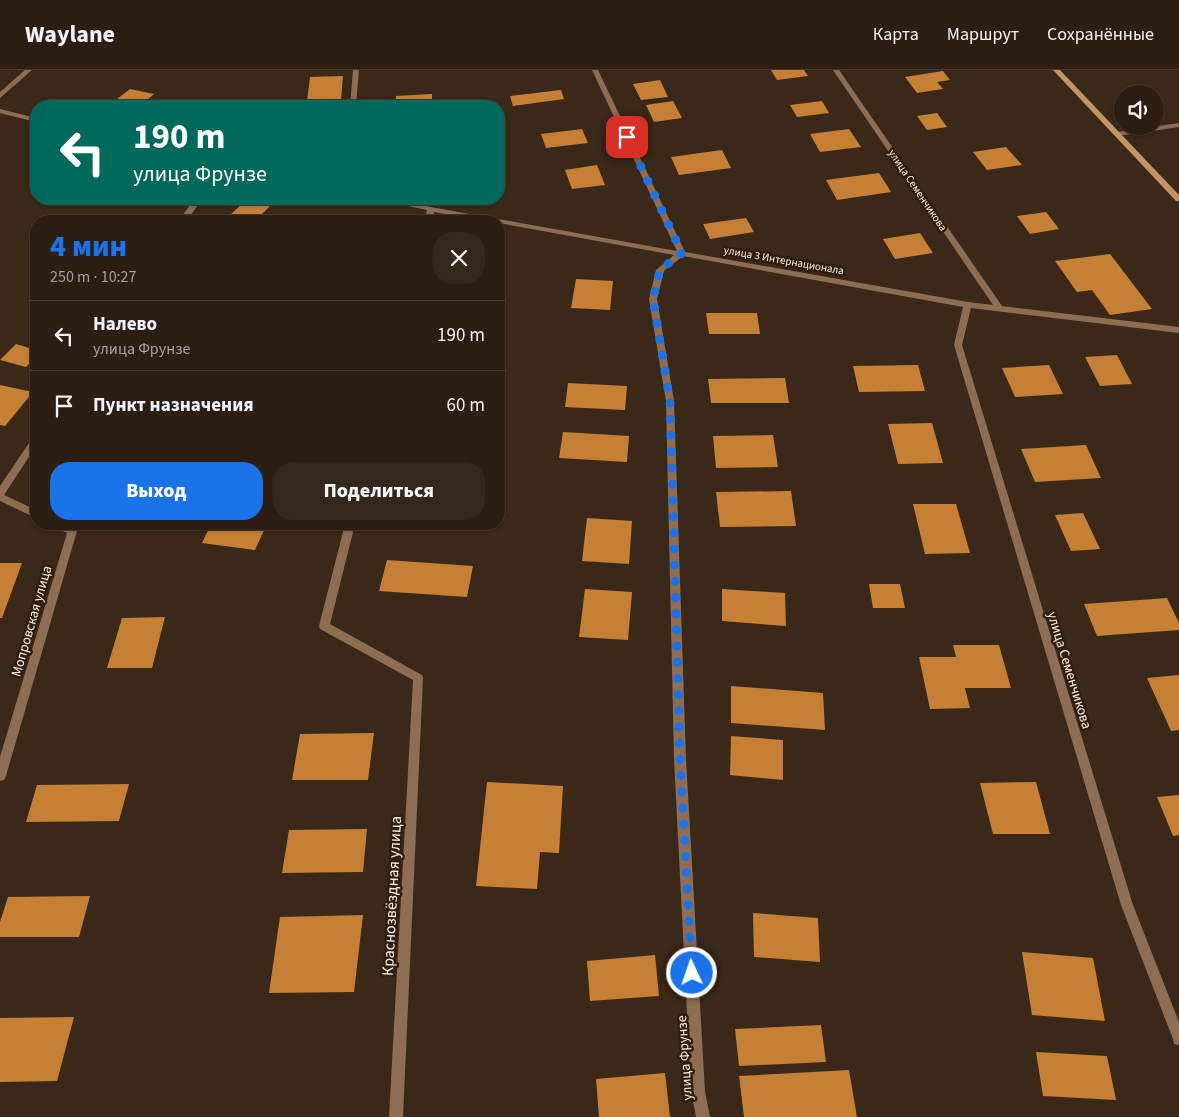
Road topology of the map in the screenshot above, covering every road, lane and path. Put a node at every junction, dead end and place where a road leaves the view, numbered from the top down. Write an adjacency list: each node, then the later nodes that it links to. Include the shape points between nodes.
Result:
1 (28, 70): 6 (street)
2 (356, 70): 7 (street)
3 (595, 70): 20 (street)
4 (836, 70): 22 (street, улица Семенчикова)
5 (1056, 70): 12 (main road)
6 (0, 96)
7 (354, 100)
8 (0, 112): 9 (street)
9 (30, 119)
10 (1179, 125): 11 (street)
11 (1164, 127)
12 (1114, 131)
13 (1118, 135): 14 (main road)
14 (1179, 198)
15 (413, 205): 16 (street, улица 3 Интернационала)
16 (431, 209): 17 (street); 18 (street, улица 3 Интернационала)
17 (430, 215)
18 (465, 215)
19 (505, 222): 20 (street, улица 3 Интернационала)
20 (682, 253): 21 (street, улица 3 Интернационала); 33 (street, улица Фрунзе, via 660,270 653,299 670,401 680,758 698,1090)
21 (968, 305): 22 (street, улица 3 Интернационала); 31 (street, улица Семенчикова, via 958,345 1127,905)
22 (1000, 309): 23 (street, улица 3 Интернационала)
23 (1179, 330)
24 (30, 448): 25 (street)
25 (0, 493)
26 (0, 497): 27 (street)
27 (30, 511)
28 (70, 530): 30 (street, Мопровская улица)
29 (348, 530): 32 (street, Краснозвёздная улица, via 324,626 418,678)
30 (0, 776)
31 (1179, 1039)
32 (396, 1117)
33 (703, 1117)

